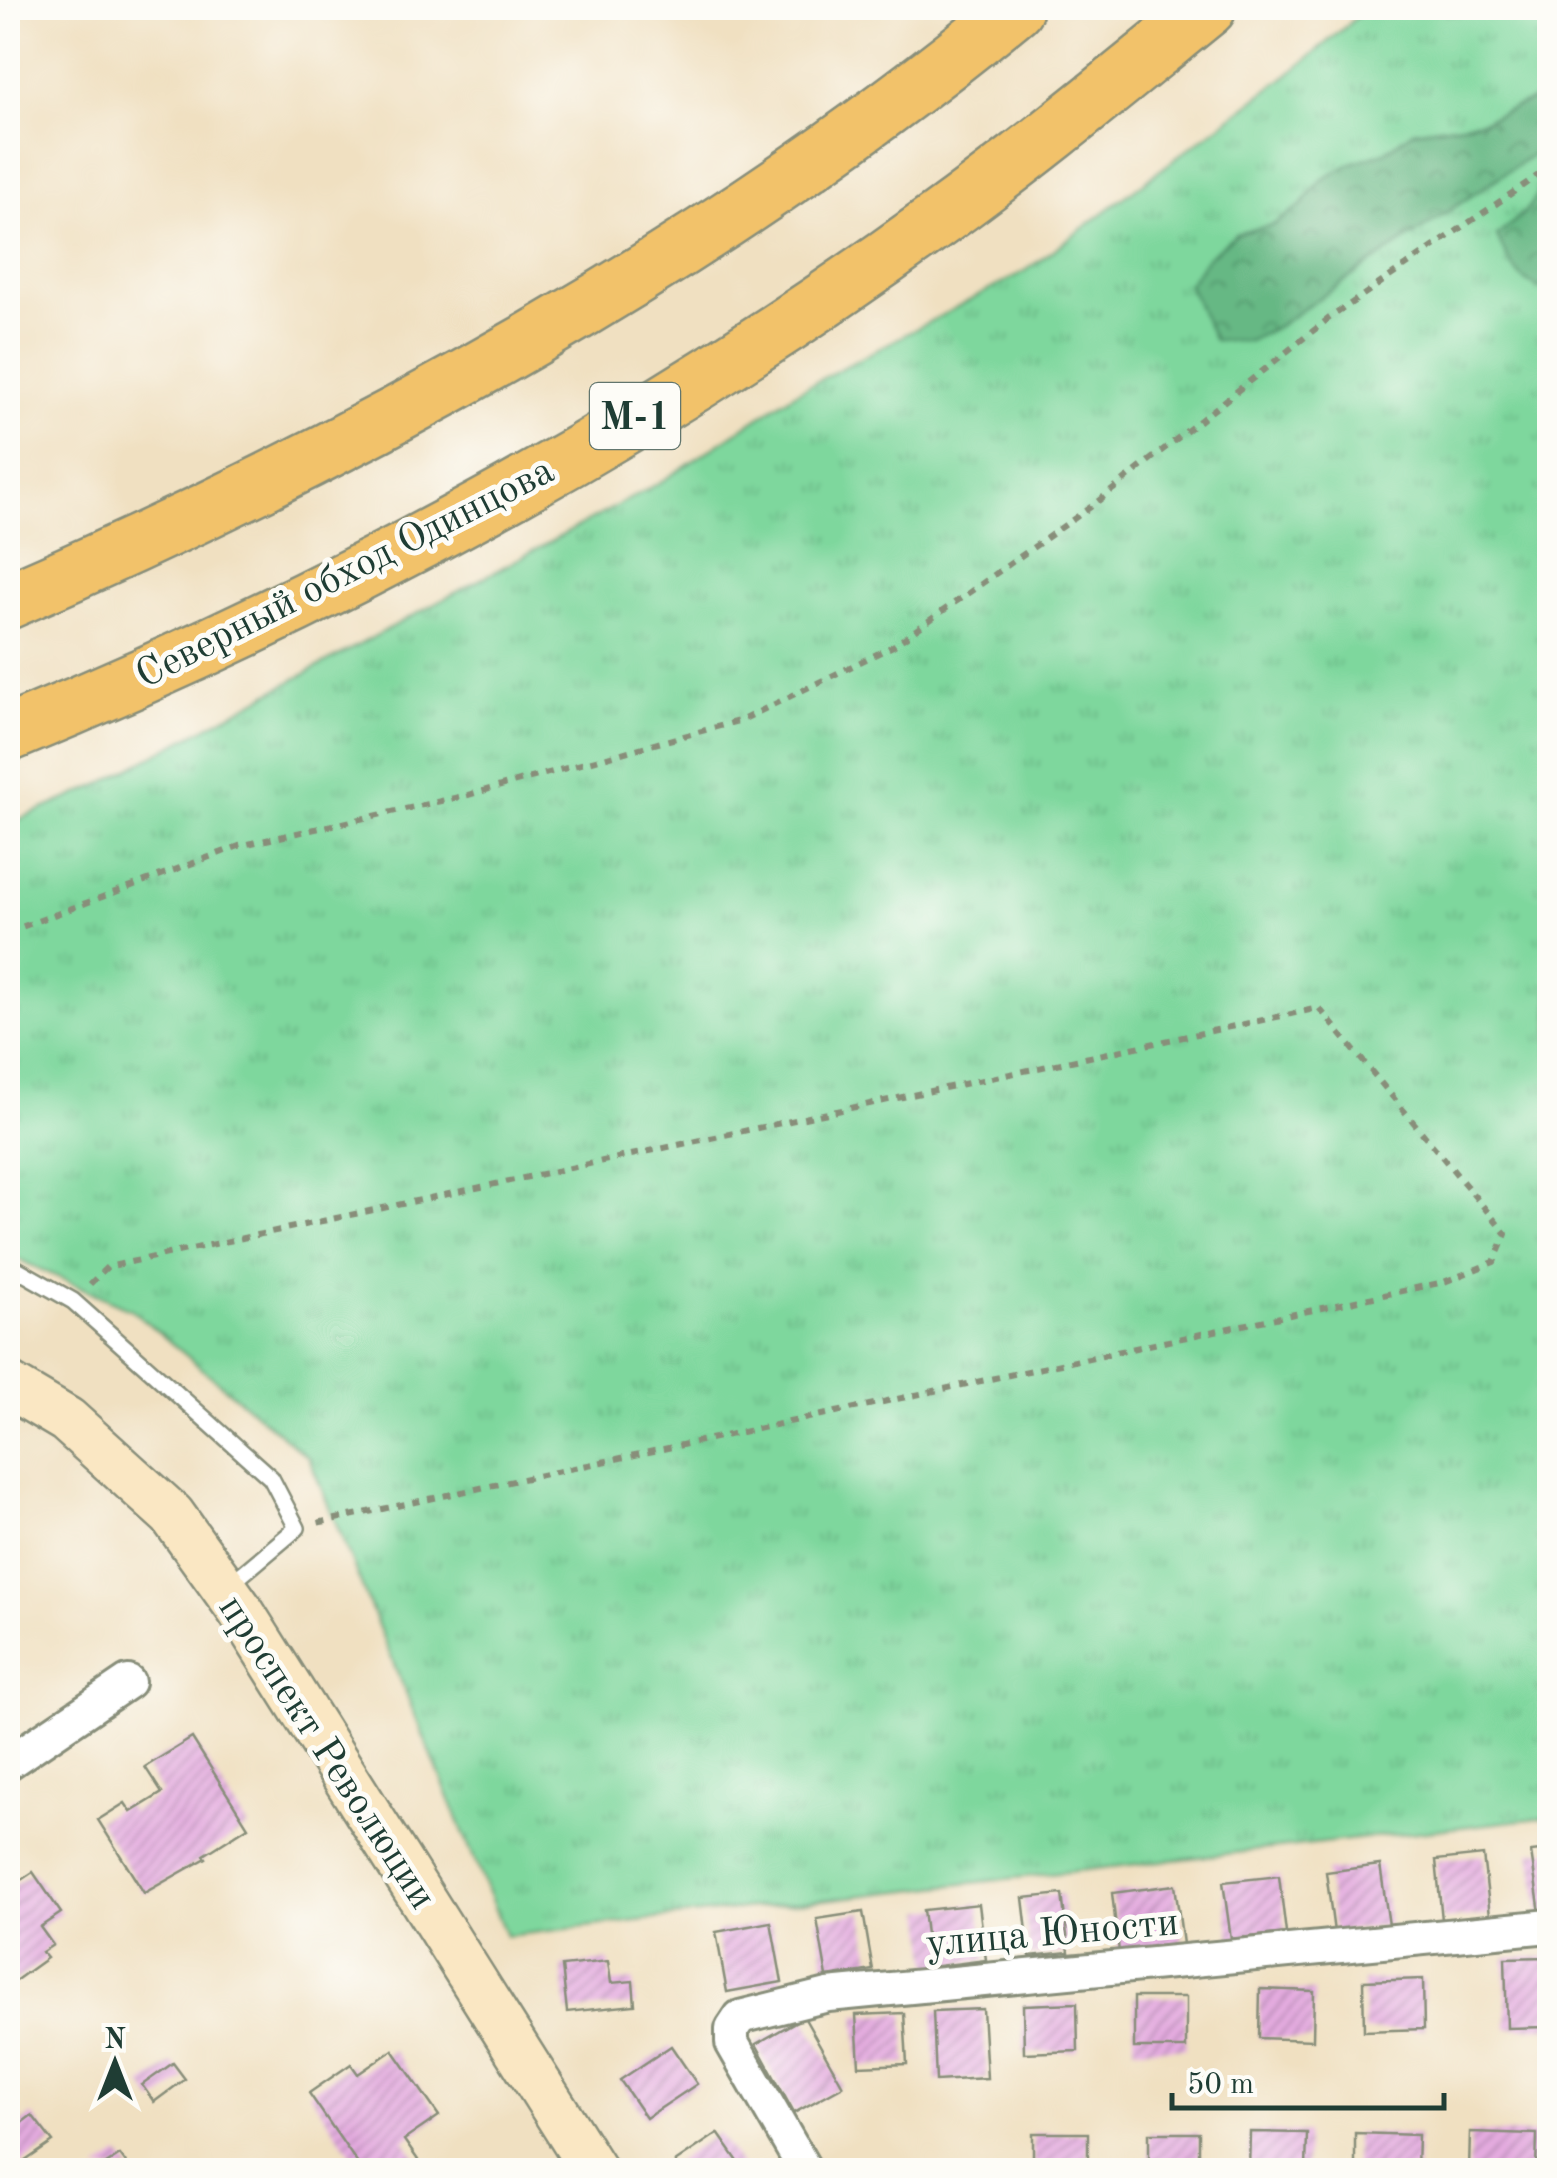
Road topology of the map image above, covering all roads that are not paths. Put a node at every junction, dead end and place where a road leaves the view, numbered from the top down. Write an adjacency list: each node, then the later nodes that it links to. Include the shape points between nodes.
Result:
1 (1015, 8): 3 (highway, via 861,126 693,239 492,360 290,469)
2 (1208, 8): 4 (highway, Северный обход Одинцова / М-1, via 1028,153 758,342 554,466 184,658)
3 (8, 601)
4 (8, 734)
5 (8, 1264): 7 (lane, via 73,1301 272,1478 296,1528)
6 (8, 1385): 7 (street, проспект Революции, via 67,1420 123,1467 172,1516)
7 (225, 1589): 11 (street, проспект Революции)
8 (128, 1682): 9 (street)
9 (8, 1762)
10 (1550, 1926): 12 (street, улица Юности, via 828,1995 740,2017 732,2043)
11 (592, 2170)
12 (805, 2170)

